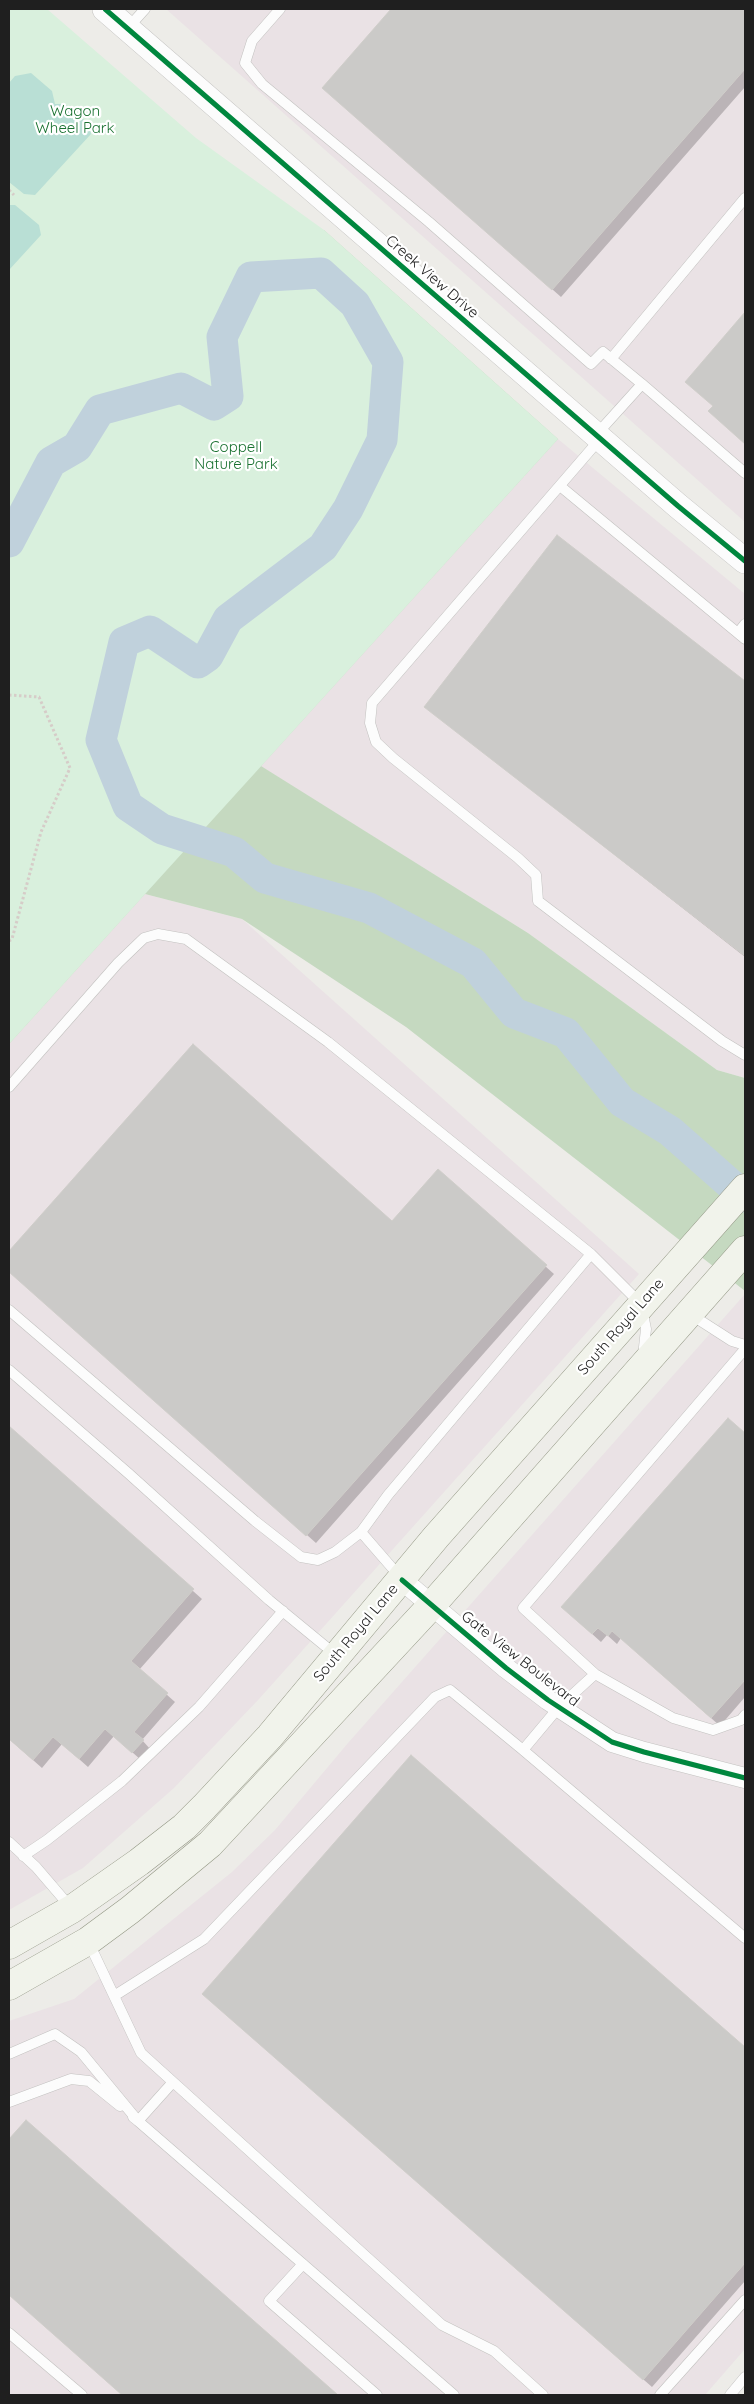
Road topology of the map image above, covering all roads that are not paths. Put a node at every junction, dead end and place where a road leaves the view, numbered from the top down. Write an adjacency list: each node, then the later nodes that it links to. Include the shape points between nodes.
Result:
1 (104, 9): 4 (street, Creek View Drive)
2 (145, 9): 4 (lane)
3 (280, 9): 6 (lane, via 252,41 245,63 262,84 429,222 591,364 603,352)
4 (127, 29): 8 (street, Creek View Drive)
5 (745, 198): 6 (lane)
6 (611, 359): 7 (lane)
7 (642, 384): 8 (lane); 9 (lane)
8 (598, 437): 10 (lane); 11 (street, Creek View Drive)
9 (745, 473)
10 (560, 486): 13 (lane); 14 (lane, via 372,702 370,723 376,742 536,875 538,901)
11 (745, 562)
12 (745, 624): 13 (lane)
13 (741, 636)
14 (745, 1055)
15 (9, 1088): 18 (lane, via 118,963 144,938 158,934 186,939 328,1042)
16 (745, 1188): 19 (main road, South Royal Lane)
17 (745, 1250): 21 (main road)
18 (591, 1254): 19 (lane); 26 (lane, via 388,1495)
19 (641, 1304): 24 (lane, via 646,1329); 27 (main road, South Royal Lane)
20 (9, 1310): 26 (lane, via 301,1557 318,1560 335,1552)
21 (689, 1313): 22 (lane, via 732,1341); 24 (main road)
22 (745, 1345)
23 (745, 1349): 31 (lane, via 523,1608)
24 (642, 1367): 28 (main road)
25 (9, 1370): 29 (lane)
26 (361, 1532): 27 (lane)
27 (402, 1580): 28 (street, Gate View Boulevard); 30 (main road, South Royal Lane)
28 (431, 1606): 32 (street, Gate View Boulevard); 40 (main road, via 210,1844)
29 (283, 1611): 30 (lane); 37 (lane, via 199,1707 122,1781)
30 (337, 1655): 38 (main road, South Royal Lane, via 270,1736 184,1826)
31 (595, 1674): 32 (lane); 33 (lane, via 673,1718 713,1730 741,1720)
32 (559, 1708): 34 (lane); 35 (street, Gate View Boulevard, via 612,1742)
33 (745, 1714)
34 (523, 1750): 39 (lane); 43 (lane, via 450,1690 434,1697 204,1939)
35 (745, 1778)
36 (9, 1842): 37 (lane)
37 (23, 1856): 38 (lane)
38 (72, 1909): 40 (main road); 41 (main road, South Royal Lane)
39 (745, 1938)
40 (88, 1941): 42 (main road); 43 (lane)
41 (9, 1945)
42 (9, 1986)
43 (114, 1996): 45 (lane, via 141,2053)
44 (9, 2054): 47 (lane, via 55,2034 81,2052)
45 (173, 2082): 47 (lane); 55 (lane, via 442,2325 494,2351)
46 (9, 2102): 47 (lane, via 70,2079 89,2081)
47 (138, 2121): 48 (lane)
48 (303, 2264): 53 (lane, via 269,2301); 54 (lane)
49 (745, 2300): 56 (lane)
50 (9, 2333): 52 (lane)
51 (745, 2377): 57 (lane)
52 (82, 2395)
53 (377, 2395)
54 (454, 2395)
55 (543, 2395)
56 (660, 2395)
57 (730, 2395)

